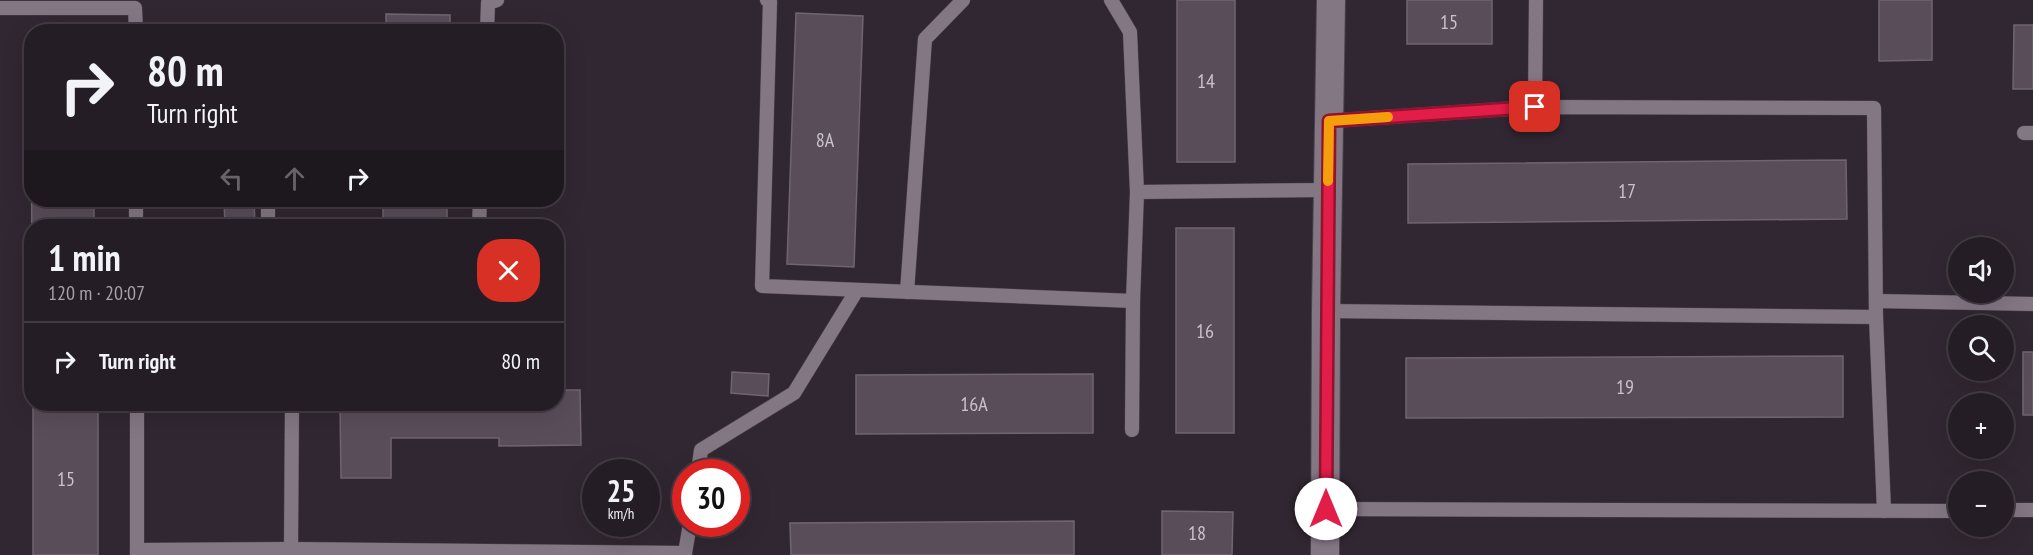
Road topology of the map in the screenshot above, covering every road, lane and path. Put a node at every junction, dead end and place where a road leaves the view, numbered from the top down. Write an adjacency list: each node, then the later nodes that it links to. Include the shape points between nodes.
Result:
1 (497, 0): 9 (lane, via 488,3)
2 (767, 0): 14 (lane, via 770,2 762,286)
3 (963, 0): 15 (lane, via 925,39)
4 (1111, 0): 13 (lane, via 1130,32)
5 (1331, 0): 11 (street)
6 (1536, 0): 10 (lane)
7 (0, 8): 8 (lane, via 135,8)
8 (136, 24)
9 (487, 24)
10 (1535, 107): 11 (lane); 16 (lane, via 1874,108)
11 (1329, 121): 12 (street)
12 (1328, 190): 13 (lane); 19 (street)
13 (1137, 192): 17 (lane)
14 (857, 290): 15 (lane); 24 (lane, via 794,393 701,450)
15 (907, 292): 17 (lane)
16 (1876, 301): 18 (lane); 20 (lane)
17 (1133, 302): 23 (lane)
18 (2033, 304)
19 (1326, 311): 20 (lane); 25 (street)
20 (1876, 317): 28 (lane)
21 (137, 411): 32 (lane)
22 (292, 411): 31 (lane)
23 (1132, 430)
24 (700, 459)
25 (1326, 509): 28 (lane); 34 (street)
26 (2014, 510): 27 (lane)
27 (2033, 510)
28 (1884, 511): 29 (lane)
29 (1948, 511)
30 (688, 537): 33 (lane)
31 (291, 549): 32 (lane); 33 (lane)
32 (137, 552)
33 (686, 554)
34 (1325, 555)

